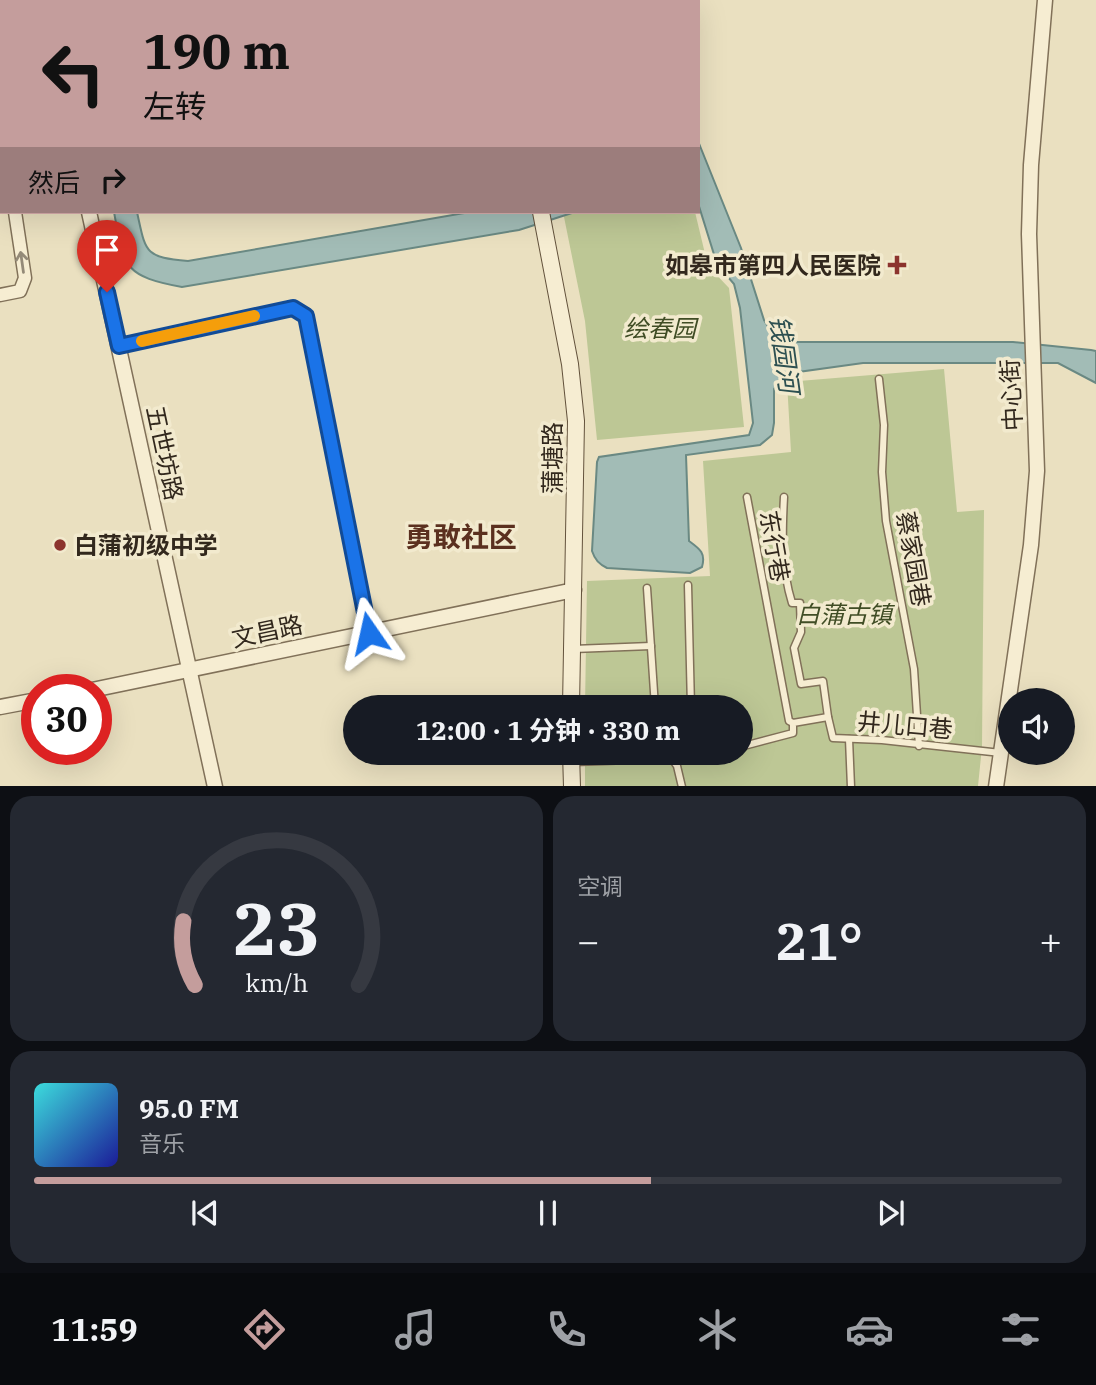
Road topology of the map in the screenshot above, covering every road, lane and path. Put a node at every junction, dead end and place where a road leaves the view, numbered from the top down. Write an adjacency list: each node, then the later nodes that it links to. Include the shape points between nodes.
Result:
1 (1045, 0): 18 (street, 中心街, via 1029,234 1037,471)
2 (15, 214): 5 (street, one-way to 2, via 20,291 23,286)
3 (89, 214): 6 (street, 五世坊路)
4 (541, 214): 12 (main road, 蒲塘路, via 576,421)
5 (0, 295)
6 (119, 346): 13 (street, via 293,308 306,316); 16 (street, 五世坊路)
7 (879, 379): 28 (lane, 蔡家园巷, via 886,521 914,669)
8 (747, 497): 25 (lane, 东行巷, via 789,721)
9 (784, 497): 24 (lane, 井儿口巷, via 784,577 792,603 800,603 802,632 794,648 801,684 823,681)
10 (688, 585): 21 (lane)
11 (647, 588): 14 (lane)
12 (575, 590): 13 (street, 文昌路); 15 (main road, 蒲塘路)
13 (369, 633): 16 (street, 文昌路)
14 (651, 646): 15 (lane); 20 (lane)
15 (572, 649): 19 (main road, 蒲塘路)
16 (188, 671): 17 (street, 文昌路); 33 (street, 五世坊路)
17 (112, 686)
18 (1010, 688)
19 (571, 695)
20 (654, 695)
21 (691, 695)
22 (21, 703): 23 (street)
23 (0, 707)
24 (828, 717): 25 (lane); 26 (lane, 井儿口巷, via 833,738)
25 (793, 723): 27 (lane, via 793,733)
26 (849, 739): 28 (lane, 井儿口巷); 36 (lane)
27 (753, 744)
28 (919, 746): 29 (lane, 井儿口巷)
29 (998, 753)
30 (571, 765): 34 (main road)
31 (676, 765): 35 (lane)
32 (999, 765): 37 (street, 中心街)
33 (215, 786)
34 (572, 786)
35 (682, 786)
36 (851, 786)
37 (996, 786)

